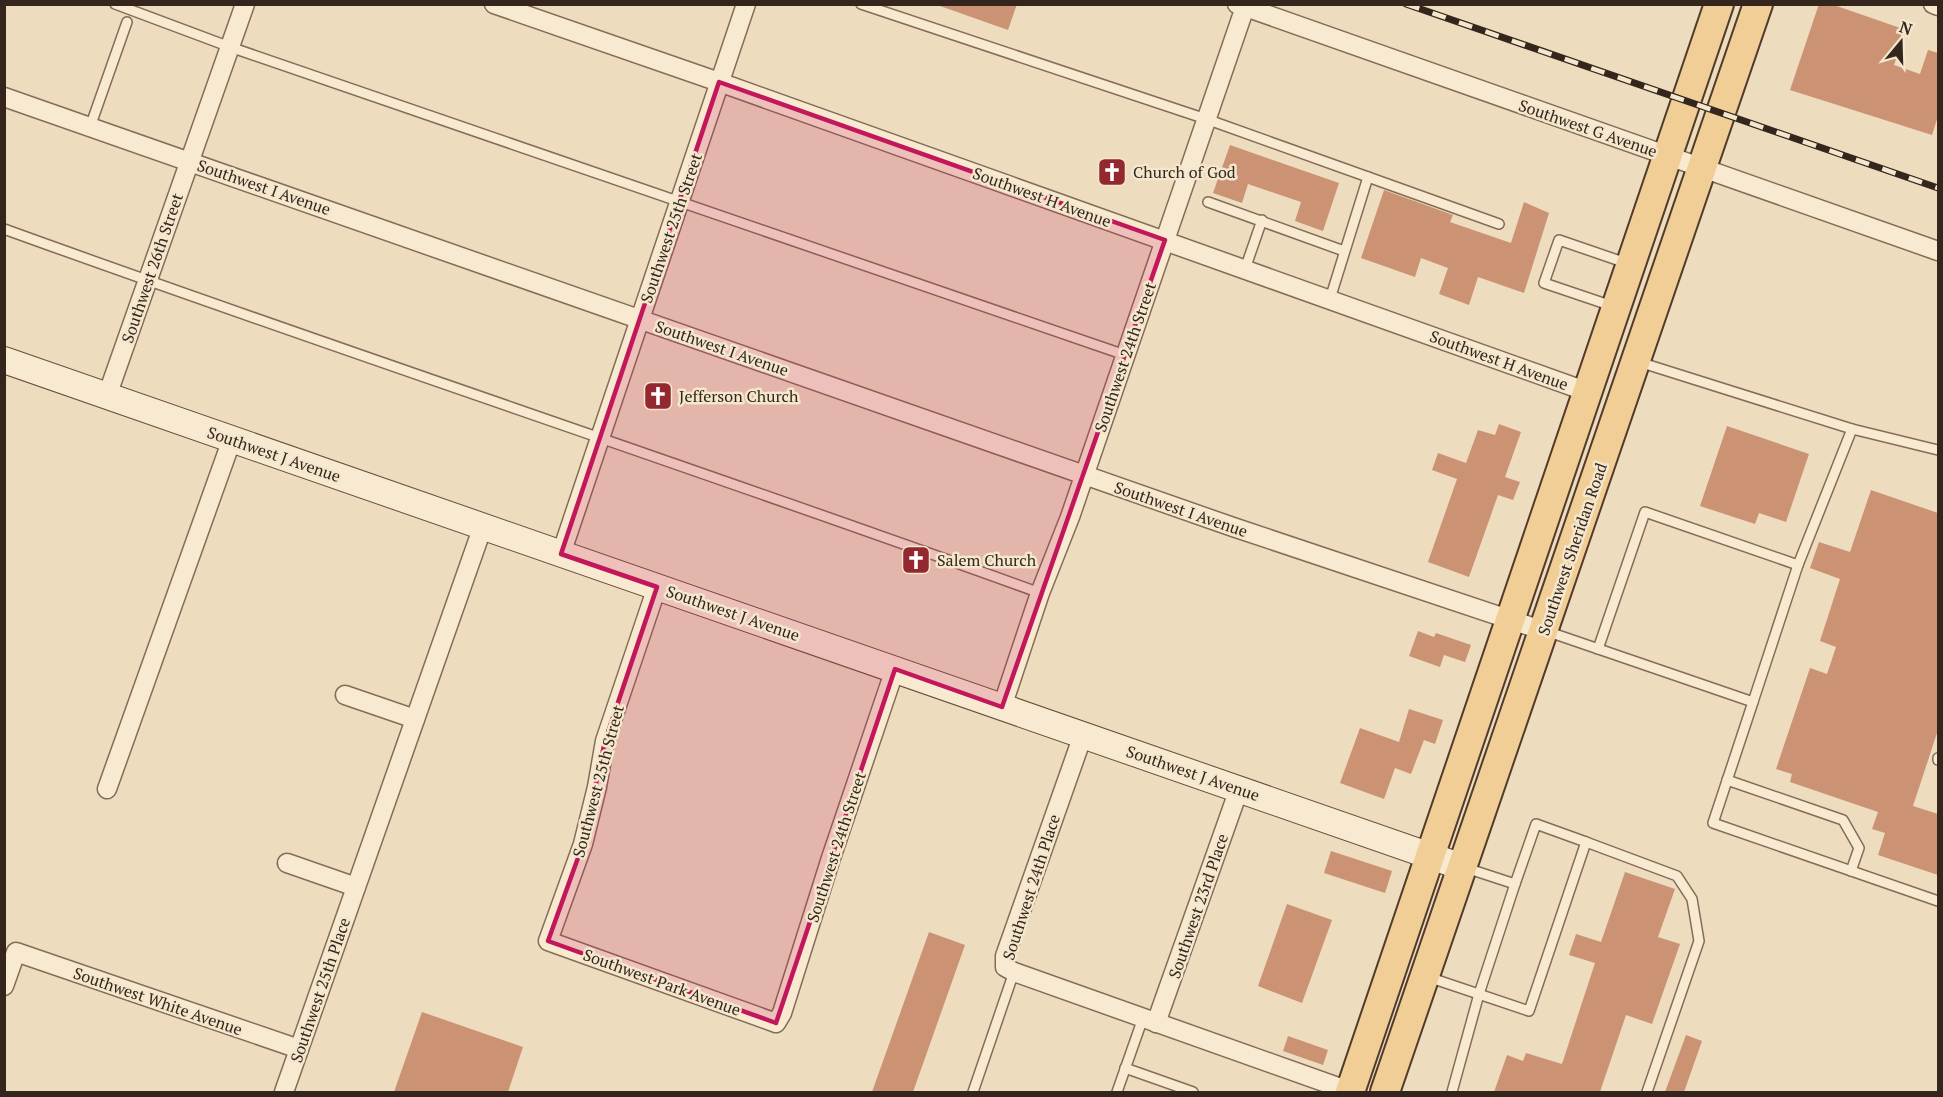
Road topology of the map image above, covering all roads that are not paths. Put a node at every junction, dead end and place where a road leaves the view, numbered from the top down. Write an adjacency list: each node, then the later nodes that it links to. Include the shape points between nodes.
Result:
1 (115, 4): 12 (lane)
2 (245, 4): 12 (street, Southwest 26th Street)
3 (494, 4): 13 (street, Southwest H Avenue)
4 (746, 4): 13 (street, Southwest 25th Street)
5 (861, 4): 15 (lane)
6 (1719, 4): 17 (main road)
7 (1758, 4): 19 (main road, Southwest Sheridan Road)
8 (1933, 4): 10 (street)
9 (1241, 6): 15 (street, Southwest 24th Street); 17 (street, Southwest G Avenue)
10 (1938, 6)
11 (127, 22): 16 (lane)
12 (230, 47): 18 (street, Southwest 26th Street); 21 (lane)
13 (719, 82): 21 (street, Southwest 25th Street); 26 (street, Southwest H Avenue)
14 (4, 96): 16 (street, Southwest I Avenue)
15 (1206, 119): 20 (lane); 26 (street, Southwest 24th Street)
16 (90, 127): 18 (street, Southwest I Avenue)
17 (1668, 156): 19 (street, Southwest G Avenue); 29 (main road)
18 (189, 161): 31 (street, Southwest 26th Street); 34 (street, Southwest I Avenue)
19 (1702, 168): 28 (street, Southwest G Avenue); 36 (main road, Southwest Sheridan Road)
20 (1368, 177): 24 (lane); 27 (lane)
21 (680, 202): 34 (street, Southwest 25th Street); 35 (lane)
22 (1208, 202): 23 (lane)
23 (1262, 220): 27 (lane); 30 (lane)
24 (1499, 224)
25 (4, 229): 31 (lane)
26 (1165, 240): 30 (street, Southwest H Avenue); 35 (street, Southwest 24th Street)
27 (1344, 250): 32 (lane)
28 (1938, 251)
29 (1631, 265): 33 (main road); 33 (lane, via 1559,240 1548,272 1545,283)
30 (1245, 269): 32 (street, Southwest H Avenue)
31 (147, 281): 39 (street, Southwest 26th Street); 41 (lane)
32 (1330, 299): 38 (street, Southwest H Avenue)
33 (1617, 308): 38 (main road)
34 (640, 319): 41 (street, Southwest 25th Street); 44 (street, Southwest I Avenue)
35 (1125, 355): 44 (street, Southwest 24th Street)
36 (1636, 361): 40 (lane); 51 (main road, Southwest Sheridan Road)
37 (6, 366): 39 (street, Southwest J Avenue)
38 (1588, 392): 50 (main road)
39 (107, 396): 42 (street, Southwest J Avenue)
40 (1852, 429): 43 (lane); 47 (lane)
41 (600, 438): 46 (street, Southwest 25th Street); 49 (lane)
42 (232, 439): 45 (street, Southwest J Avenue); 60 (street)
43 (1938, 450)
44 (1084, 475): 49 (street, Southwest 24th Street); 50 (street, Southwest I Avenue)
45 (483, 526): 46 (street, Southwest J Avenue); 57 (street, Southwest 25th Place)
46 (561, 554): 48 (street, Southwest J Avenue)
47 (1798, 564): 52 (lane, via 1645,512); 55 (lane)
48 (657, 587): 53 (street, Southwest J Avenue); 70 (street, Southwest 25th Street, via 605,741 583,844)
49 (1040, 593): 56 (street, Southwest 24th Street)
50 (1511, 620): 51 (street, Southwest I Avenue); 63 (main road)
51 (1544, 631): 52 (lane); 65 (main road, Southwest Sheridan Road)
52 (1598, 649): 55 (lane)
53 (895, 669): 56 (street, Southwest J Avenue); 76 (street, Southwest 24th Street)
54 (345, 695): 57 (street)
55 (1753, 702): 59 (lane)
56 (1002, 706): 58 (street, Southwest J Avenue)
57 (415, 719): 68 (street, Southwest 25th Place)
58 (1083, 735): 61 (street, Southwest J Avenue); 71 (street, Southwest 24th Place, via 1005,956 1005,967)
59 (1727, 780): 66 (lane, via 1843,820 1859,848); 66 (lane, via 1713,823)
60 (107, 789)
61 (1239, 789): 63 (street, Southwest J Avenue); 75 (street, Southwest 23rd Place)
62 (1586, 842): 67 (lane, via 1536,824); 74 (lane, via 1529,1011); 86 (lane, via 1677,876 1692,899 1699,941)
63 (1431, 856): 65 (street, Southwest J Avenue); 79 (main road)
64 (287, 863): 68 (street)
65 (1462, 867): 67 (lane); 72 (main road, Southwest Sheridan Road)
66 (1851, 871): 69 (lane)
67 (1515, 884): 74 (lane)
68 (356, 887): 77 (street, Southwest 25th Place)
69 (1938, 901)
70 (548, 941): 76 (street, Southwest Park Avenue)
71 (1014, 972): 75 (street, Southwest 24th Place); 81 (lane)
72 (1426, 977): 74 (lane); 84 (main road, Southwest Sheridan Road)
73 (4, 986): 77 (street, Southwest White Avenue, via 16,952)
74 (1479, 994): 85 (lane)
75 (1150, 1020): 78 (lane); 79 (street, Southwest 24th Place)
76 (776, 1023)
77 (299, 1049): 80 (street, Southwest 25th Place)
78 (1125, 1068): 82 (lane); 83 (lane)
79 (1342, 1091)
80 (284, 1092)
81 (973, 1092)
82 (1117, 1092)
83 (1193, 1092)
84 (1385, 1092)
85 (1452, 1092)
86 (1647, 1092)

